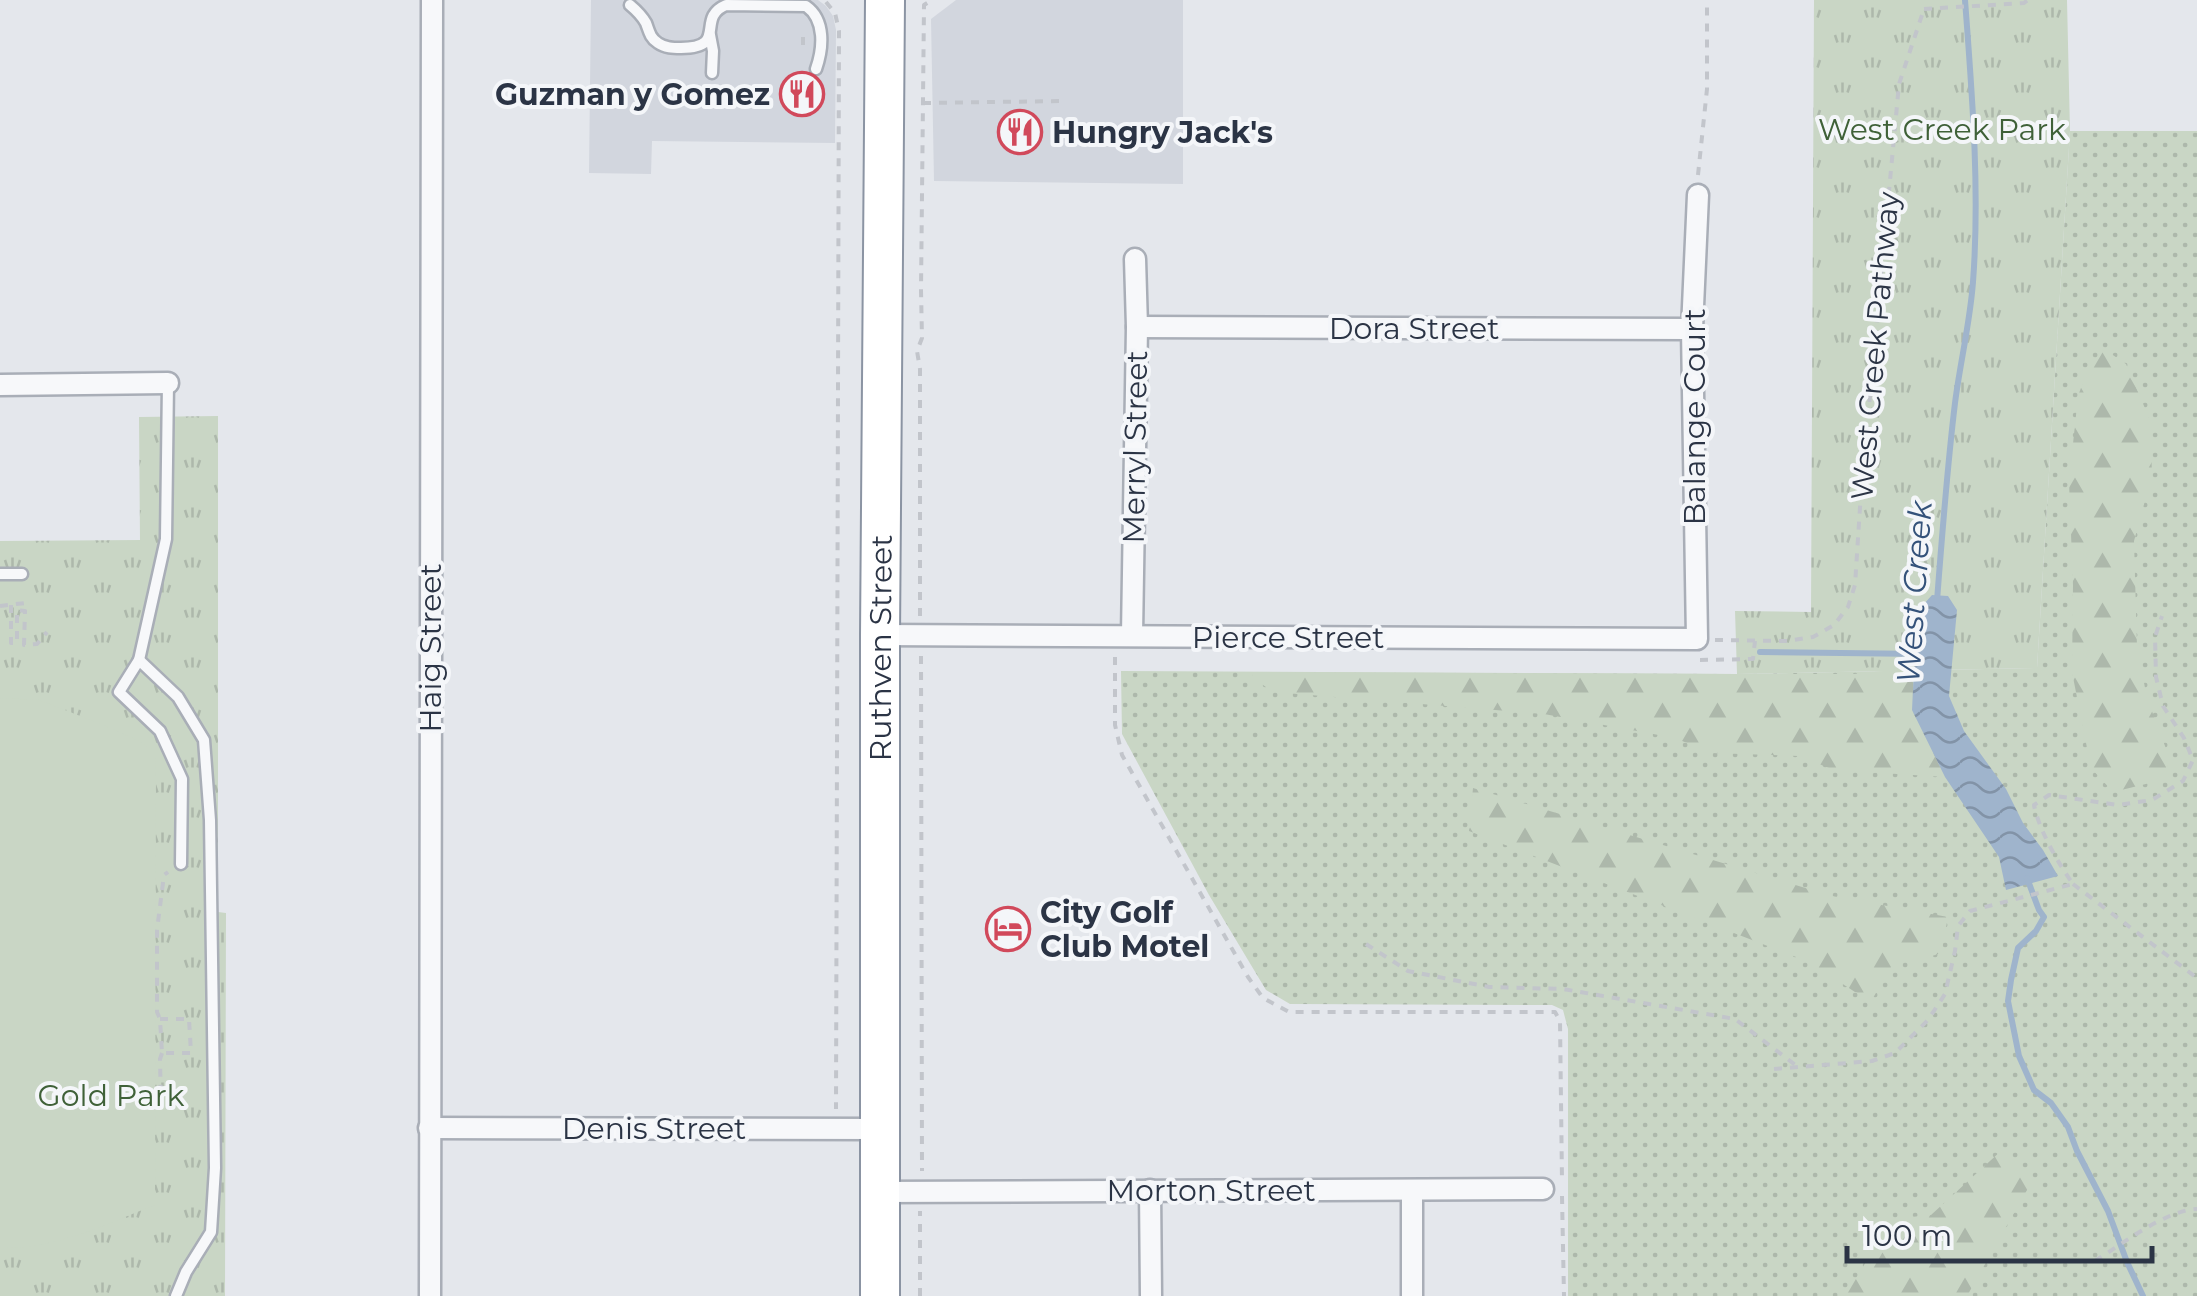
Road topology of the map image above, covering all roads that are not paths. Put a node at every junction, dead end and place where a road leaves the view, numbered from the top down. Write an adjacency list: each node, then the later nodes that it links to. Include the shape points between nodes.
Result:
1 (432, 0): 20 (street, Haig Street)
2 (885, 0): 15 (highway, Ruthven Street)
3 (630, 5): 4 (lane, via 663,46 696,48)
4 (710, 36): 5 (lane, via 713,16 726,6 806,6 819,27); 6 (lane)
5 (816, 69)
6 (712, 72)
7 (1698, 194): 10 (street, Balange Court)
8 (1135, 259): 9 (street, Merryl Street)
9 (1136, 327): 10 (street, Dora Street); 16 (street, Merryl Street)
10 (1692, 329): 17 (street, Balange Court)
11 (168, 383): 12 (street); 18 (lane, via 166,539)
12 (0, 385)
13 (0, 574): 14 (lane)
14 (22, 574)
15 (880, 635): 16 (street, Pierce Street); 21 (highway, Ruthven Street)
16 (1132, 636): 17 (street, Pierce Street)
17 (1697, 639)
18 (139, 660): 19 (lane, via 119,692 160,731 182,779); 26 (lane, via 178,697 204,740 210,820 211,1232)
19 (180, 864)
20 (430, 1128): 21 (street, Denis Street); 27 (street, Haig Street)
21 (879, 1129): 25 (highway, Ruthven Street)
22 (1543, 1189): 24 (street, Morton Street)
23 (1150, 1190): 24 (street, Morton Street); 25 (street, Morton Street); 29 (street)
24 (1412, 1191): 30 (street)
25 (880, 1192): 28 (highway, Ruthven Street)
26 (176, 1296)
27 (430, 1296)
28 (880, 1296)
29 (1151, 1296)
30 (1412, 1296)

